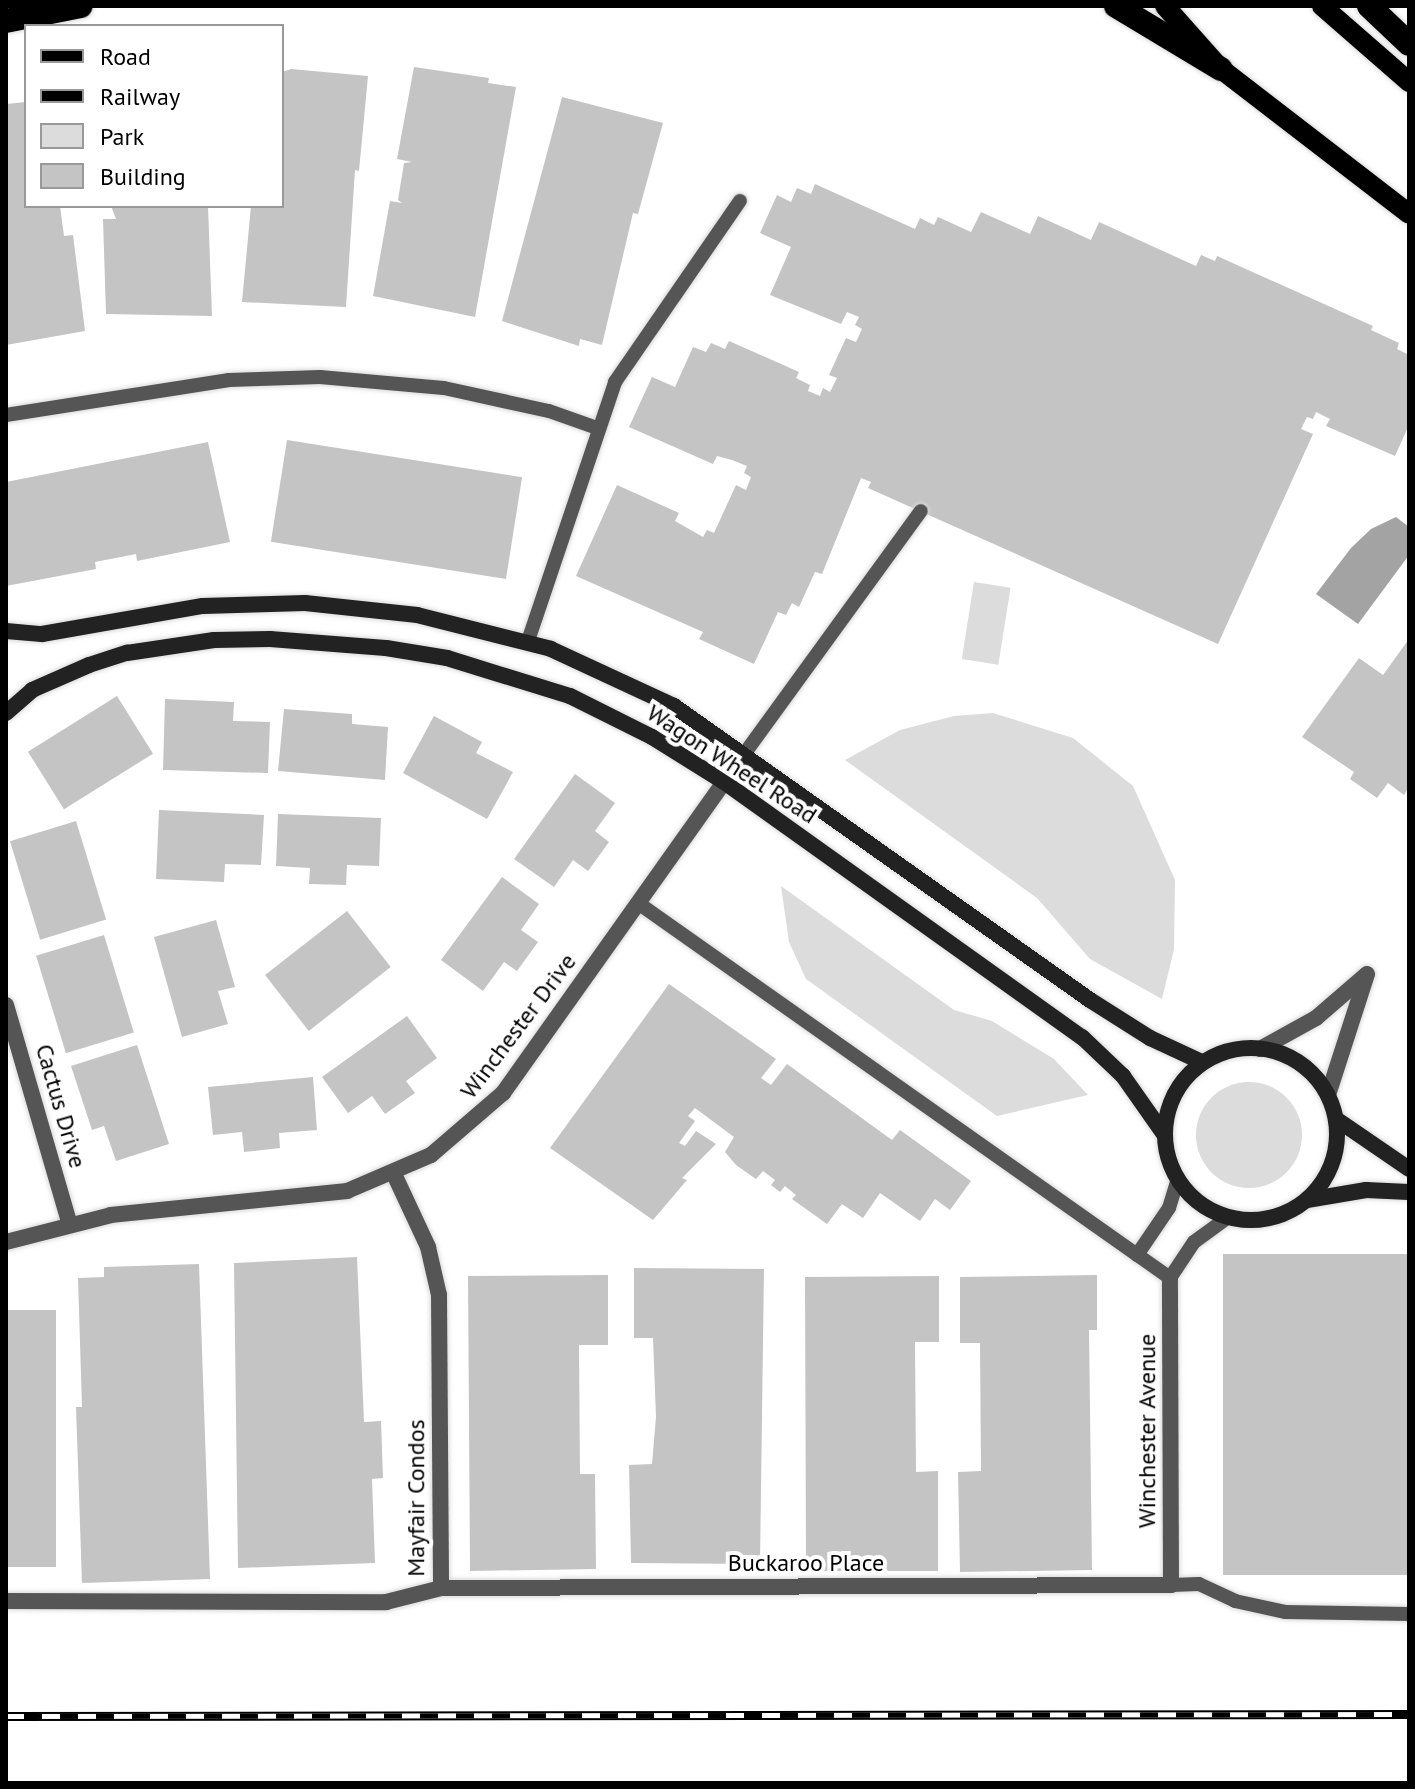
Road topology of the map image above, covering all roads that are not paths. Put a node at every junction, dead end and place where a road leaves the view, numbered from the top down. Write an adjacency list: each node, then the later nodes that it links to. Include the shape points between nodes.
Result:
1 (81, 6): 6 (highway)
2 (1116, 6): 8 (highway)
3 (1165, 6): 8 (main road)
4 (1322, 6): 9 (main road)
5 (1369, 6): 7 (highway)
6 (6, 21)
7 (1409, 44)
8 (1221, 69): 11 (main road)
9 (1409, 82)
10 (740, 201): 13 (lane, via 627,361)
11 (1409, 214)
12 (6, 415): 13 (lane, via 218,382 320,377 444,388 549,411)
13 (597, 428): 16 (lane)
14 (921, 511): 18 (lane)
15 (6, 631): 16 (street, Wagon Wheel Road, via 42,634 203,606 305,603 417,615)
16 (528, 641): 18 (street, Wagon Wheel Road, via 674,706)
17 (6, 713): 19 (street, Wagon Wheel Road, via 55,677 127,653 214,640 334,642 447,658 570,696 652,737)
18 (745, 753): 19 (street, Winchester Drive); 23 (street, Wagon Wheel Road, via 1090,1000 1150,1038)
19 (724, 782): 20 (street, Winchester Drive); 26 (street, Wagon Wheel Road, via 1082,1037 1123,1076)
20 (638, 903): 28 (street, Winchester Drive, via 503,1093 456,1137); 35 (lane)
21 (6, 1005): 33 (street, Cactus Drive)
22 (1260, 1049): 23 (street, via 1222,1052); 24 (street, via 1288,1058); 24 (street, via 1316,1018 1367,974)
23 (1202, 1062): 26 (street, via 1169,1103)
24 (1328, 1095): 25 (street)
25 (1339, 1121): 27 (street); 31 (street, via 1336,1154 1325,1179)
26 (1163, 1133): 29 (street)
27 (1409, 1169)
28 (394, 1174): 33 (street, Winchester Drive, via 347,1191); 38 (street, Mayfair Condos, via 428,1247 439,1295)
29 (1178, 1179): 32 (street, via 1194,1200); 35 (lane, via 1169,1208)
30 (1409, 1192): 31 (street, via 1366,1190)
31 (1307, 1200): 32 (street, via 1258,1219)
32 (1227, 1218): 36 (lane, via 1194,1242)
33 (69, 1222): 34 (street, Winchester Drive)
34 (6, 1242)
35 (1137, 1255): 36 (lane)
36 (1170, 1278): 37 (street, Winchester Avenue)
37 (1171, 1585): 38 (street, Buckaroo Place); 40 (lane, via 1199,1584 1235,1601 1285,1612)
38 (441, 1588): 39 (street, Mayfair Condos, via 386,1602)
39 (6, 1601)
40 (1409, 1614)

